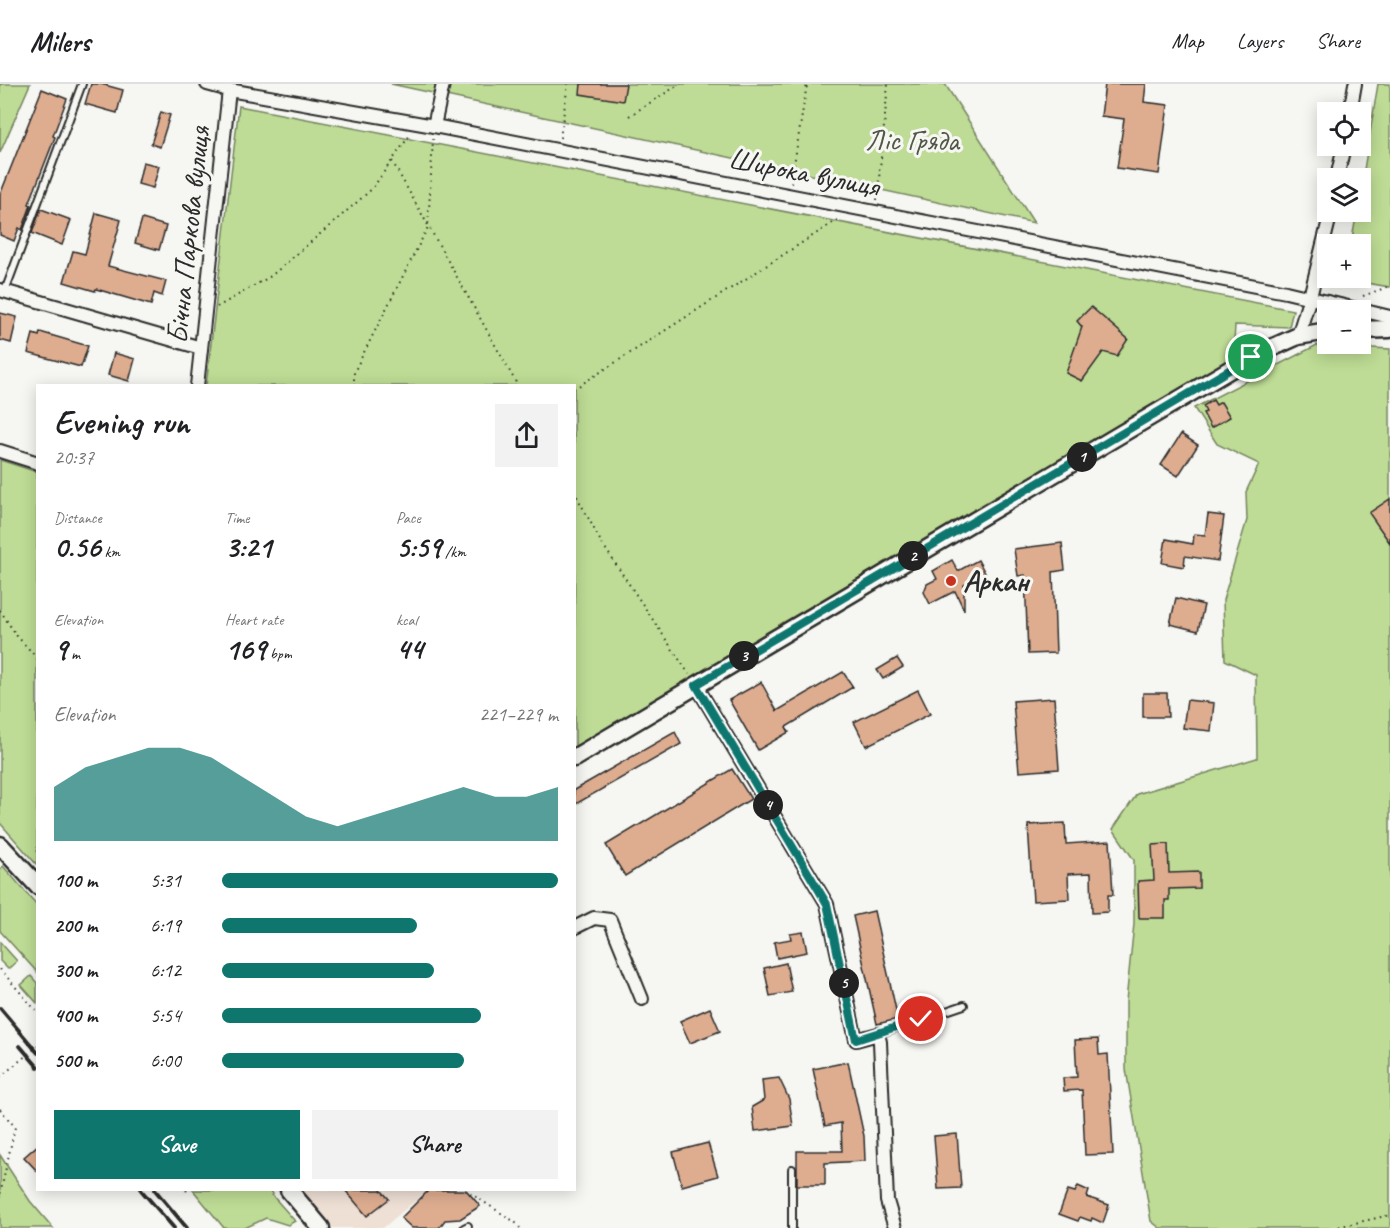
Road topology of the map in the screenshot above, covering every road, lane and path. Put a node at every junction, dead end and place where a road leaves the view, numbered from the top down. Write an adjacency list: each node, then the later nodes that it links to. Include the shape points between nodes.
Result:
1 (82, 84): 22 (lane)
2 (207, 84): 9 (street, Широка вулиця)
3 (443, 84): 13 (street)
4 (568, 84): 14 (path)
5 (680, 84): 11 (path)
6 (807, 84): 16 (path)
7 (888, 84): 17 (path)
8 (1355, 84): 10 (street)
9 (229, 90): 12 (street, Широка вулиця); 25 (street, Бічна Паркова вулиця)
10 (1352, 102)
11 (629, 116)
12 (418, 123): 13 (street, Широка вулиця); 15 (path)
13 (434, 126): 18 (street, Широка вулиця); 20 (path)
14 (560, 139)
15 (392, 160): 20 (path); 25 (path, via 372,189 271,276)
16 (791, 183)
17 (878, 200)
18 (855, 208): 24 (street, Широка вулиця); 35 (path)
19 (1329, 222): 24 (street)
20 (428, 227): 33 (path, via 354,372); 34 (path)
21 (1390, 286): 23 (path)
22 (2, 291): 31 (street)
23 (1363, 296)
24 (1310, 297): 26 (street, Широка вулиця); 30 (street)
25 (204, 314): 31 (street, Бічна Паркова вулиця)
26 (1390, 317)
27 (1390, 329): 28 (main road)
28 (1371, 330)
29 (1317, 333): 30 (main road)
30 (1298, 336): 41 (main road, via 1251,357)
31 (201, 348): 32 (street, Бічна Паркова вулиця)
32 (197, 384)
33 (354, 384)
34 (517, 384)
35 (576, 389)
36 (0, 451): 37 (street)
37 (36, 462)
38 (576, 495): 41 (path, via 601,542)
39 (0, 610): 40 (path)
40 (36, 657)
41 (696, 685): 42 (main road); 50 (street, via 827,904 856,1040)
42 (576, 757)
43 (0, 845): 44 (main road)
44 (36, 884)
45 (576, 927): 47 (street, via 594,918 610,920)
46 (0, 969): 49 (path)
47 (642, 999)
48 (964, 1005): 50 (lane)
49 (36, 1010)
50 (878, 1034): 62 (street, via 887,1201)
51 (36, 1048): 52 (path)
52 (0, 1077)
53 (0, 1109): 57 (path, via 15,1126)
54 (792, 1169): 61 (lane)
55 (290, 1191): 59 (main road)
56 (467, 1191): 60 (path)
57 (0, 1195)
58 (1390, 1215): 63 (path)
59 (321, 1228)
60 (520, 1228)
61 (792, 1228)
62 (895, 1228)
63 (1333, 1228)

